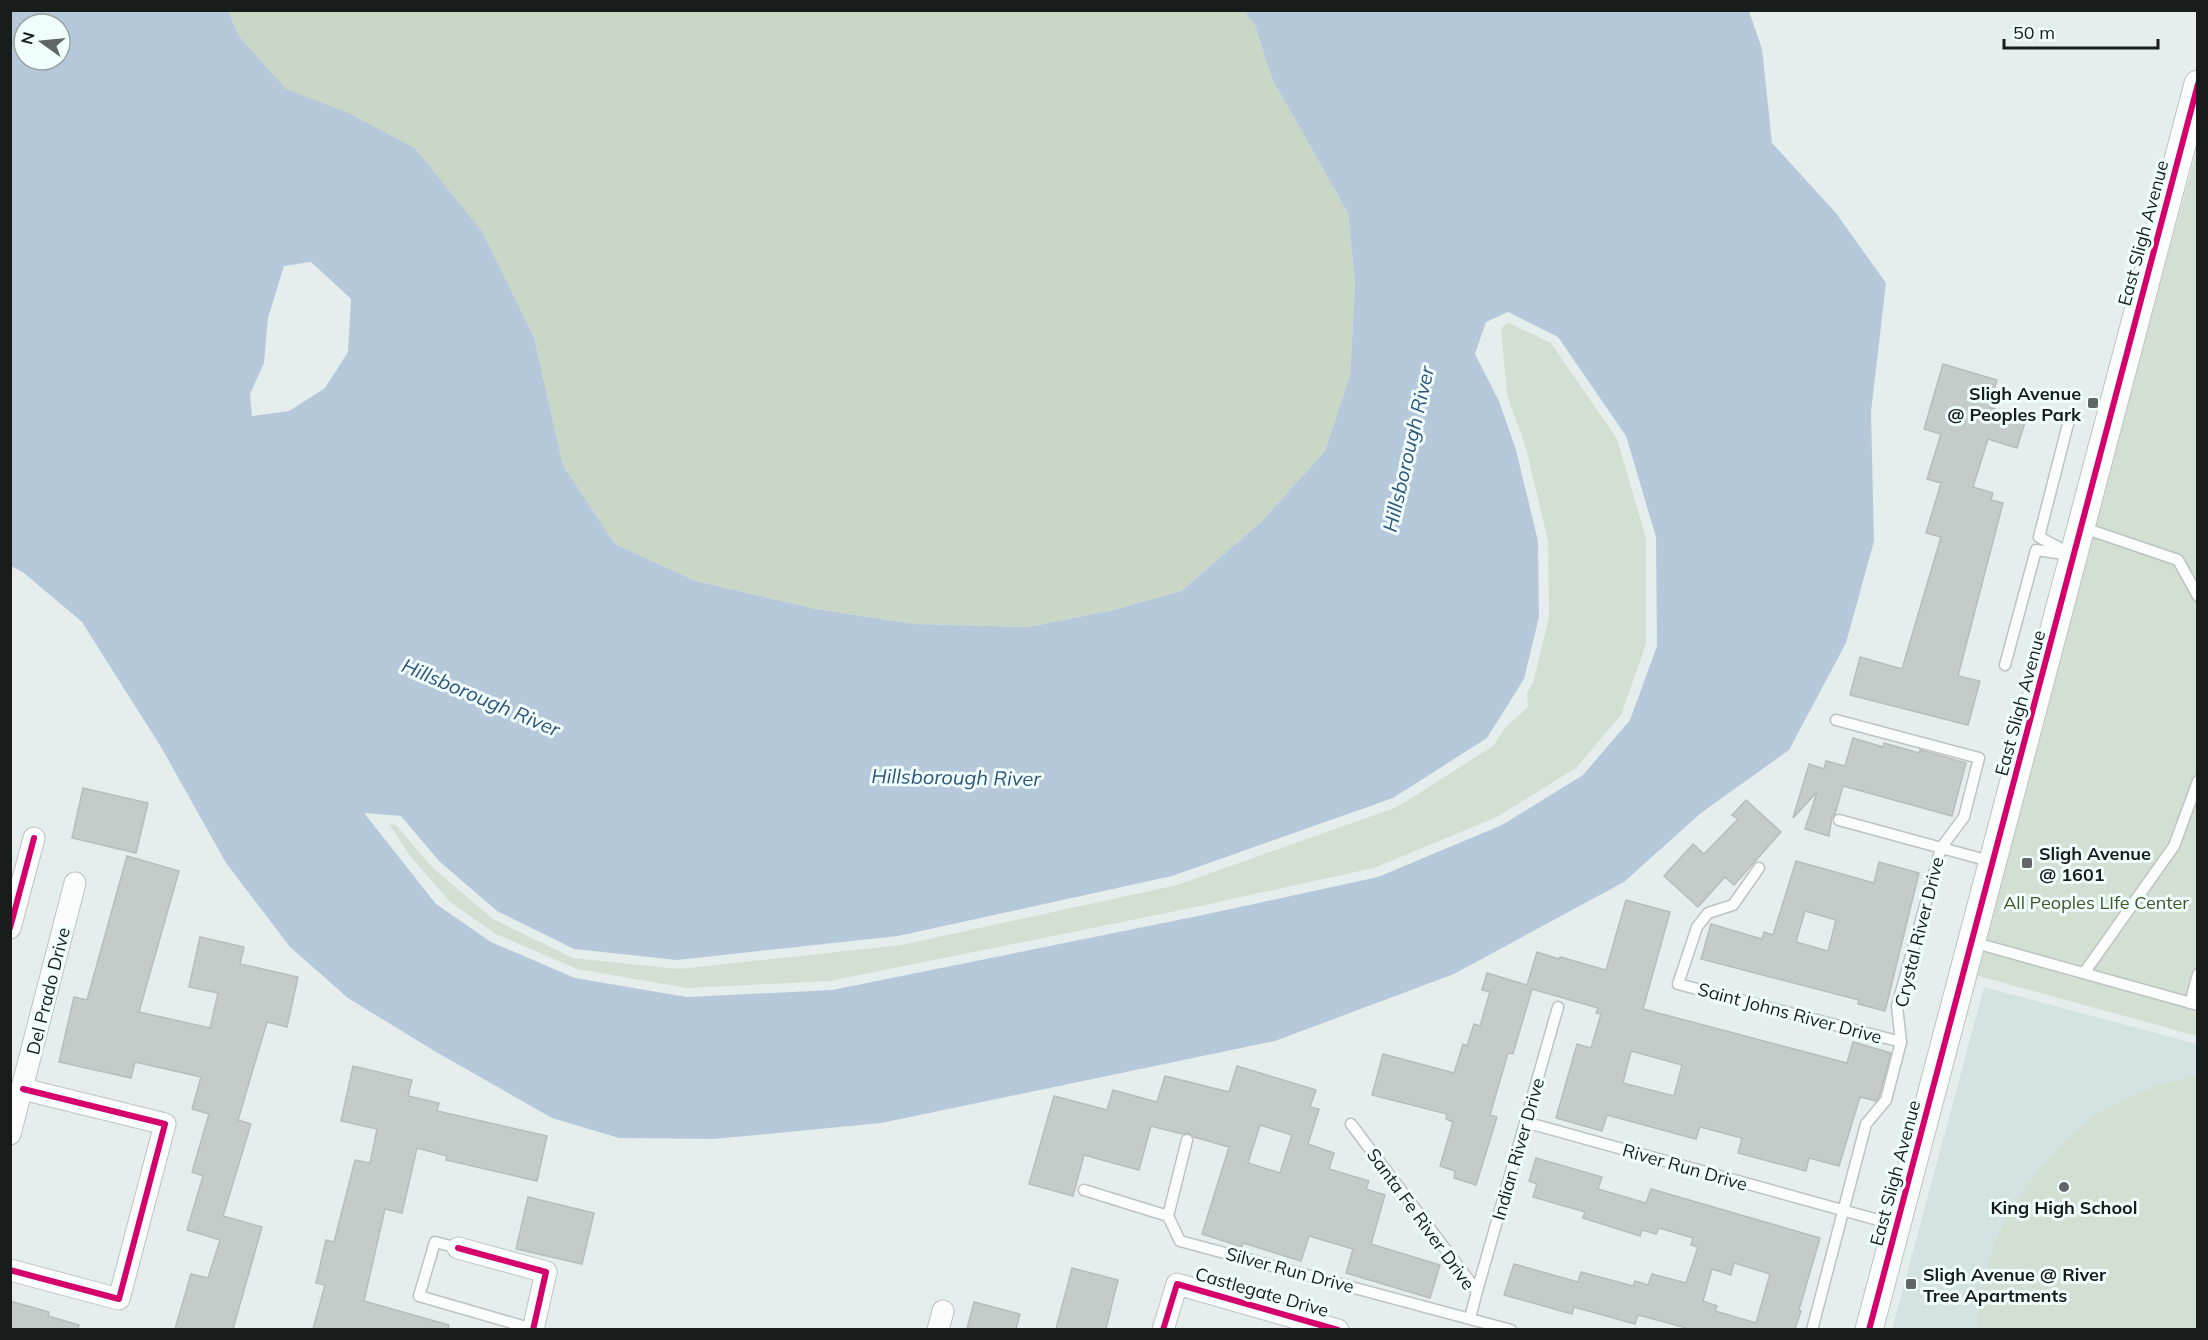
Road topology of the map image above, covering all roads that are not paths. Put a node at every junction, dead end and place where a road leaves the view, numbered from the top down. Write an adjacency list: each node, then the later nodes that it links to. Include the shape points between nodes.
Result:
1 (2198, 84): 3 (street, East Sligh Avenue)
2 (2068, 424): 4 (lane, via 2040,537)
3 (2081, 527): 4 (street, East Sligh Avenue); 5 (lane, via 2178,560)
4 (2073, 556): 6 (lane, via 2036,549); 12 (street, East Sligh Avenue)
5 (2198, 596)
6 (2004, 665)
7 (1836, 720): 11 (lane, Crystal River Drive, via 1979,758 1964,817)
8 (2198, 781): 17 (lane, via 2174,846)
9 (1839, 820): 11 (lane)
10 (34, 837): 15 (street)
11 (1941, 848): 12 (lane); 21 (lane, Crystal River Drive, via 1897,1006)
12 (1993, 862): 16 (street, East Sligh Avenue)
13 (1759, 868): 21 (lane, Saint Johns River Drive, via 1733,905 1708,914 1697,927 1678,984)
14 (75, 883): 22 (street, Del Prado Drive)
15 (10, 928)
16 (1972, 942): 17 (lane); 30 (street, East Sligh Avenue)
17 (2084, 973): 19 (lane)
18 (2198, 974): 19 (lane)
19 (2194, 1004)
20 (1558, 1007): 23 (lane, Indian River Drive)
21 (1901, 1042): 28 (lane, Crystal River Drive, via 1886,1100 1866,1124)
22 (23, 1089): 25 (street, Del Prado Drive); 32 (street, via 165,1124 119,1299)
23 (1525, 1122): 28 (lane, River Run Drive); 33 (lane, Indian River Drive)
24 (1351, 1124): 33 (lane, Santa Fe River Drive)
25 (10, 1134)
26 (1187, 1140): 29 (lane)
27 (1084, 1190): 29 (lane)
28 (1844, 1211): 30 (lane); 39 (lane)
29 (1168, 1216): 34 (lane, Silver Run Drive, via 1180,1241)
30 (1896, 1226): 40 (street, East Sligh Avenue)
31 (458, 1248): 35 (street, via 546,1272); 35 (lane, via 435,1242 419,1296)
32 (10, 1270)
33 (1477, 1291): 34 (lane, Santa Fe River Drive)
34 (1470, 1318): 38 (lane, Silver Run Drive)
35 (533, 1329)
36 (1163, 1329): 37 (street, Castlegate Drive, via 1177,1284)
37 (1338, 1329)
38 (1511, 1329)
39 (1812, 1329)
40 (1869, 1329)

